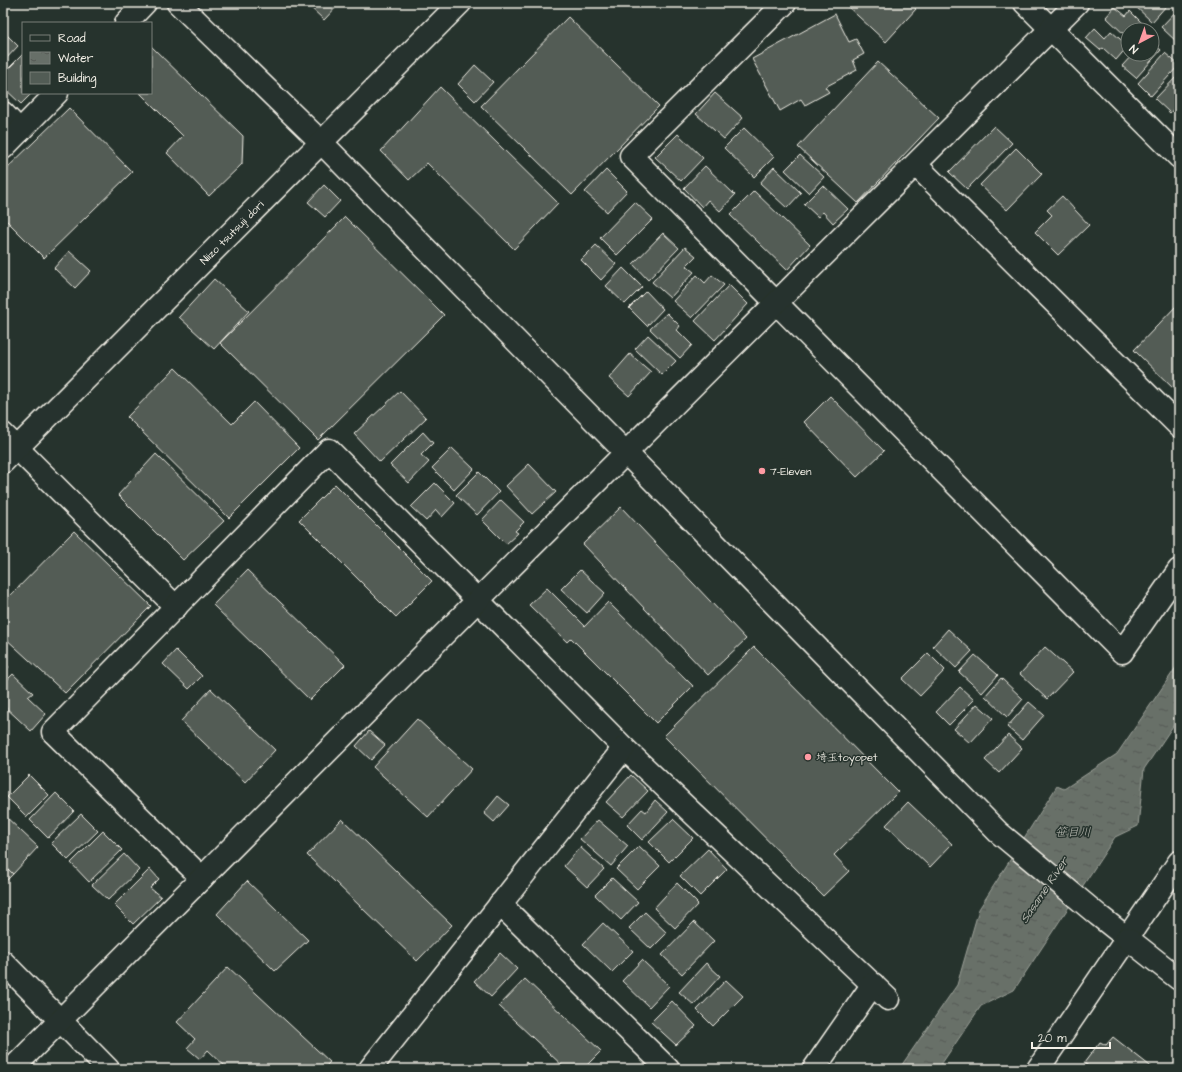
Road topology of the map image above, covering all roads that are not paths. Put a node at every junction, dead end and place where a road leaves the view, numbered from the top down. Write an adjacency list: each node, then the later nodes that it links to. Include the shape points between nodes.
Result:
1 (145, 3): 7 (street)
2 (178, 3): 12 (street)
3 (460, 3): 12 (street, Niizo tsutsuji dori)
4 (1025, 3): 8 (street)
5 (1077, 3): 8 (street)
6 (779, 5): 16 (street, via 631,156)
7 (127, 22)
8 (1051, 29): 14 (street); 15 (street)
9 (56, 94): 11 (street)
10 (3, 113): 11 (street)
11 (20, 131): 13 (street)
12 (322, 142): 18 (street, Niizo tsutsuji dori); 19 (street)
13 (3, 148)
14 (1179, 157)
15 (916, 165): 16 (street); 17 (street)
16 (778, 302): 19 (street); 20 (street, via 1122,652)
17 (1179, 426)
18 (7, 448): 22 (street)
19 (626, 453): 21 (street); 27 (street, via 1005,838)
20 (1179, 570)
21 (477, 601): 22 (street, via 329,450); 23 (street); 25 (street)
22 (176, 608): 25 (street, via 54,732)
23 (624, 748): 26 (street); 35 (street, via 881,991)
24 (1179, 862): 27 (street)
25 (202, 878): 30 (street)
26 (500, 904): 31 (street); 34 (street)
27 (1127, 938): 29 (street); 36 (street)
28 (3, 962): 30 (street)
29 (1179, 979)
30 (60, 1020): 32 (street); 33 (street)
31 (377, 1066)
32 (12, 1069)
33 (108, 1069)
34 (668, 1069)
35 (814, 1069)
36 (1038, 1069)

